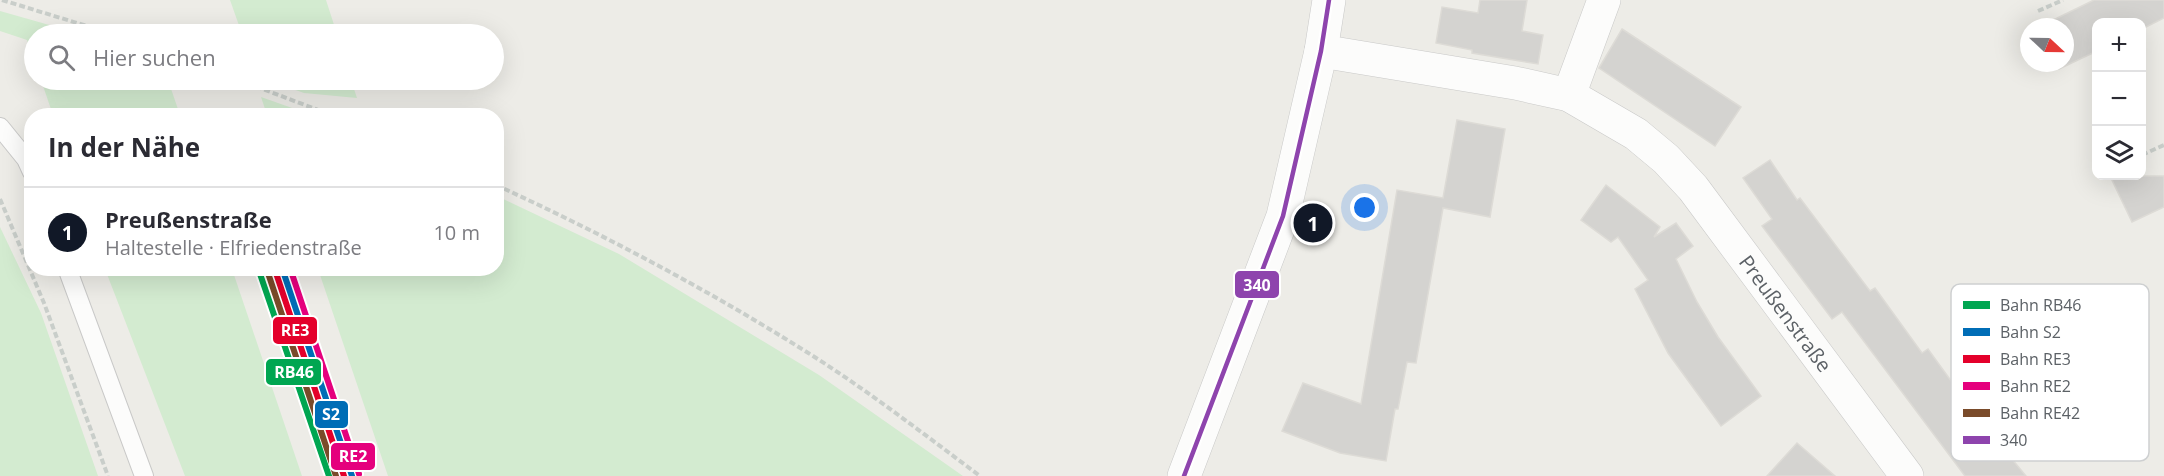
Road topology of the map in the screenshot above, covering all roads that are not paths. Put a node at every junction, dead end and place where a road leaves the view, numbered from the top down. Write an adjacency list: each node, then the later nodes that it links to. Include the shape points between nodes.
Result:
1 (1329, 0): 3 (street)
2 (1604, 0): 4 (street)
3 (1321, 51): 4 (street, Preußenstraße, via 1515,82); 9 (street, via 1283,216)
4 (1569, 95): 10 (street, Preußenstraße, via 1636,134 1692,188)
5 (0, 127): 6 (lane)
6 (24, 157)
7 (70, 276): 8 (lane)
8 (144, 476)
9 (1184, 476)
10 (1907, 476)

